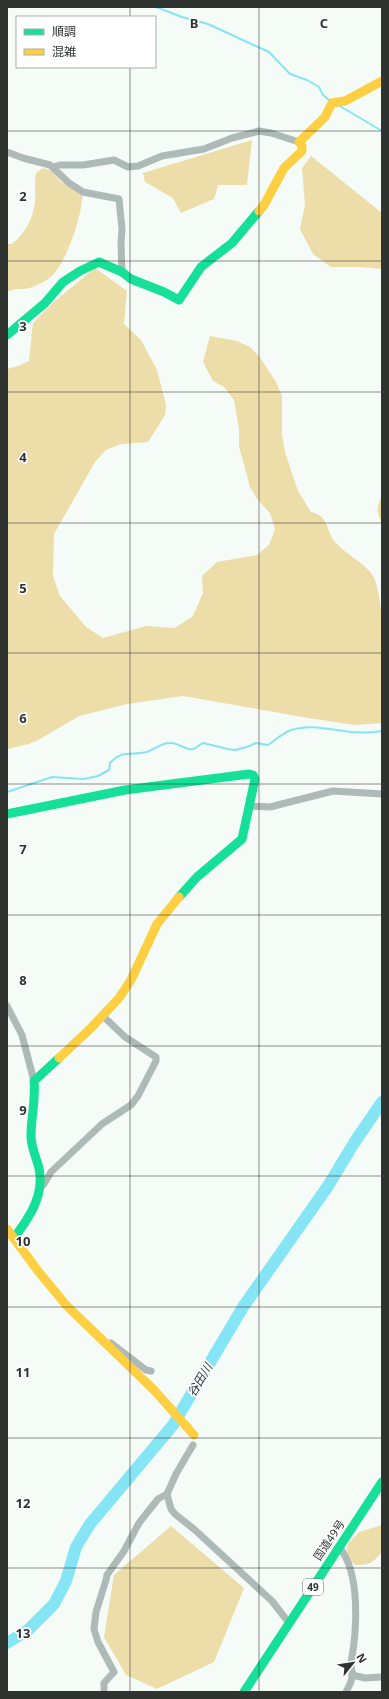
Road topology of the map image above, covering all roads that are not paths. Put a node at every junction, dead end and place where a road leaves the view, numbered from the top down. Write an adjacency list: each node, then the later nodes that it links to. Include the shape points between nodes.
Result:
1 (382, 81): 2 (main road, via 344,102 332,102 325,117)
2 (299, 142): 4 (street, via 259,131 204,149 162,156 138,166 128,167 114,160); 5 (main road, via 302,151 284,168 264,206 232,242 201,267 179,300 131,279)
3 (7, 152): 4 (street)
4 (53, 166): 5 (street, via 69,183 83,192 120,199)
5 (122, 272): 6 (main road, via 99,262 80,271 63,282 45,303)
6 (7, 335)
7 (382, 794): 8 (street, via 333,791 270,807)
8 (250, 806): 9 (main road, via 255,779 249,774 125,790); 11 (main road, via 242,839 192,882 168,909 157,924 126,990)
9 (7, 814)
10 (7, 1006): 12 (street, via 22,1035)
11 (103, 1016): 12 (main road); 13 (street, via 125,1037 156,1057 156,1061 131,1105 102,1124 51,1172)
12 (34, 1081): 13 (main road, via 31,1140 40,1174)
13 (39, 1188): 15 (main road, via 34,1208)
14 (7, 1229): 15 (main road)
15 (14, 1238): 16 (main road, via 66,1305)
16 (100, 1339): 17 (street, via 106,1338 139,1365); 18 (main road, via 154,1390)
17 (151, 1371)
18 (194, 1434)
19 (193, 1445): 21 (street)
20 (382, 1482): 22 (main road, 国道49号 / 49)
21 (167, 1494): 23 (street, via 174,1514 272,1600); 26 (street, via 158,1499 139,1523 107,1575 94,1624 98,1642 114,1670 113,1675 103,1686)
22 (339, 1547): 23 (main road, 国道49号 / 49); 24 (street, via 344,1553 352,1579 355,1602 356,1641 351,1663)
23 (289, 1623): 27 (main road, 国道49号 / 49)
24 (352, 1675): 25 (street, via 365,1678); 28 (street)
25 (382, 1677)
26 (104, 1692)
27 (244, 1692)
28 (346, 1692)

